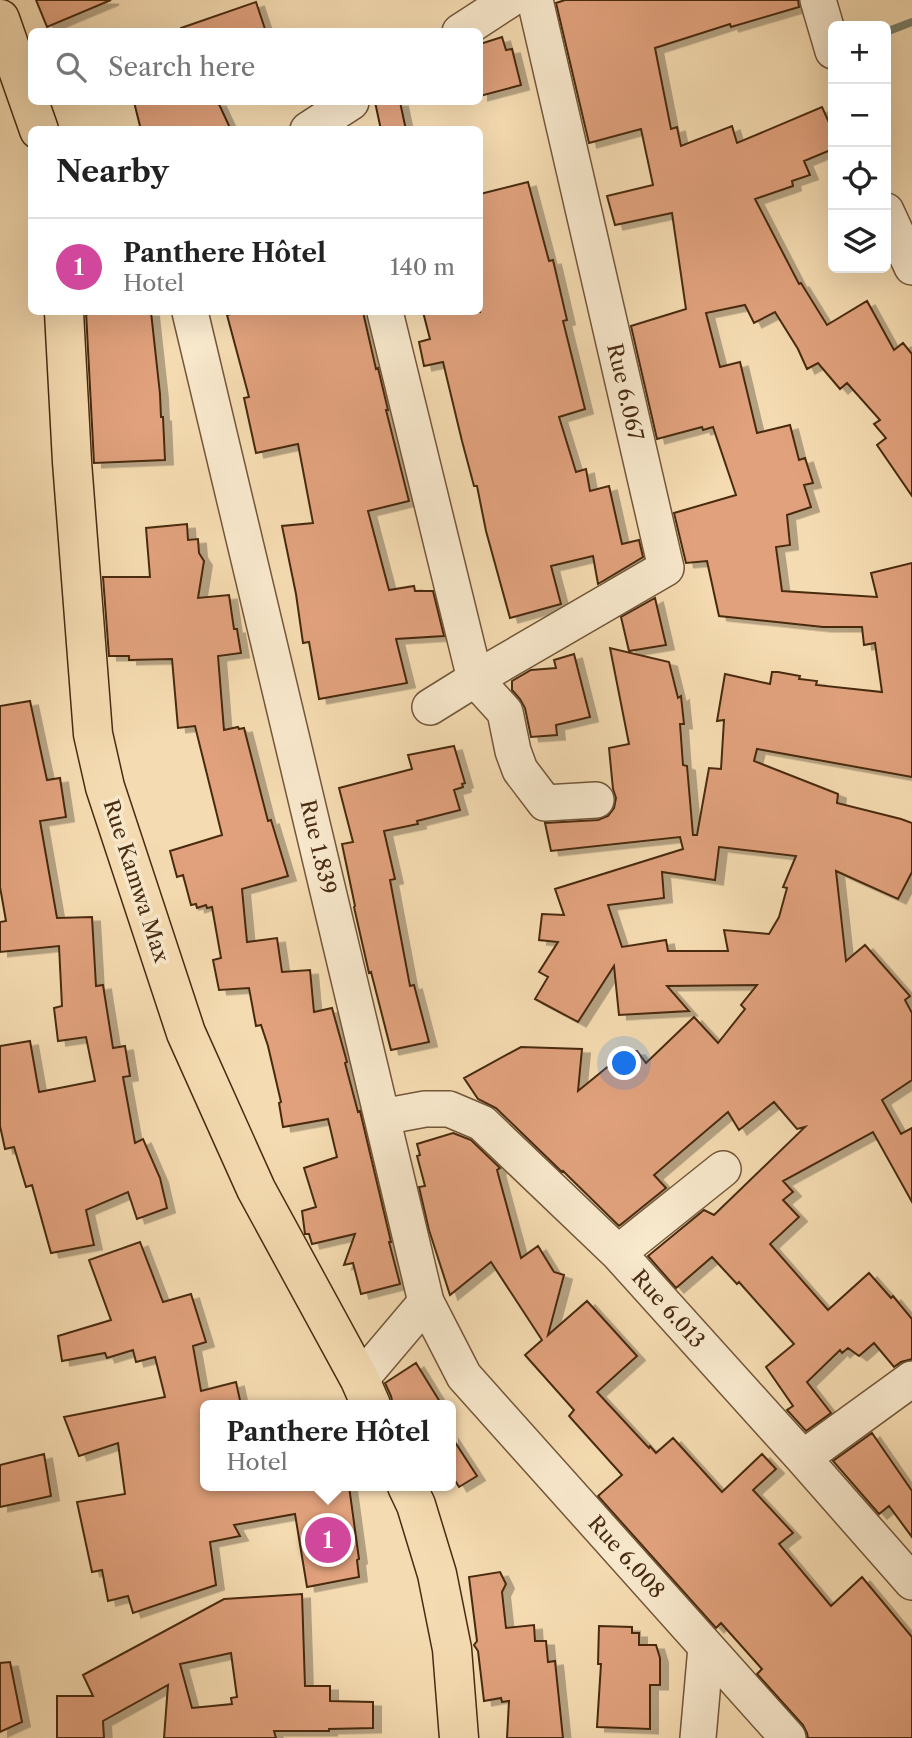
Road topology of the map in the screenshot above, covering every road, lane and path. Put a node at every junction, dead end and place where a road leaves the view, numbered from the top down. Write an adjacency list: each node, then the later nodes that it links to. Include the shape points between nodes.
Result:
1 (509, 0): 5 (street)
2 (535, 0): 15 (street, Rue 6.067, via 666,568)
3 (818, 0): 6 (street)
4 (0, 19): 7 (main road)
5 (466, 28)
6 (828, 34)
7 (28, 99)
8 (30, 105): 9 (main road)
9 (38, 126)
10 (891, 222): 11 (street)
11 (912, 267)
12 (64, 315): 24 (main road, Rue Kamwa Max, via 93,734 105,787 191,1044 256,1189)
13 (191, 315): 18 (street, Rue 1.839)
14 (386, 315): 15 (street)
15 (475, 679): 16 (street, Rue 6.067); 17 (street, via 505,712 520,770 545,803)
16 (430, 707)
17 (596, 800)
18 (382, 1117): 20 (street, Rue 6.013, via 449,1109 482,1123); 21 (street, Rue 1.839)
19 (723, 1169): 20 (street)
20 (618, 1253): 25 (street, Rue 6.013)
21 (426, 1302): 22 (street, Rue 1.839); 24 (street)
22 (464, 1376): 28 (street, Rue 6.008)
23 (912, 1379): 25 (street)
24 (366, 1393)
25 (803, 1458): 27 (street, Rue 6.013)
26 (409, 1491): 29 (main road, via 437,1574 452,1649)
27 (912, 1582)
28 (706, 1647): 30 (street); 31 (street, Rue 6.008)
29 (459, 1738)
30 (698, 1738)
31 (788, 1738)

